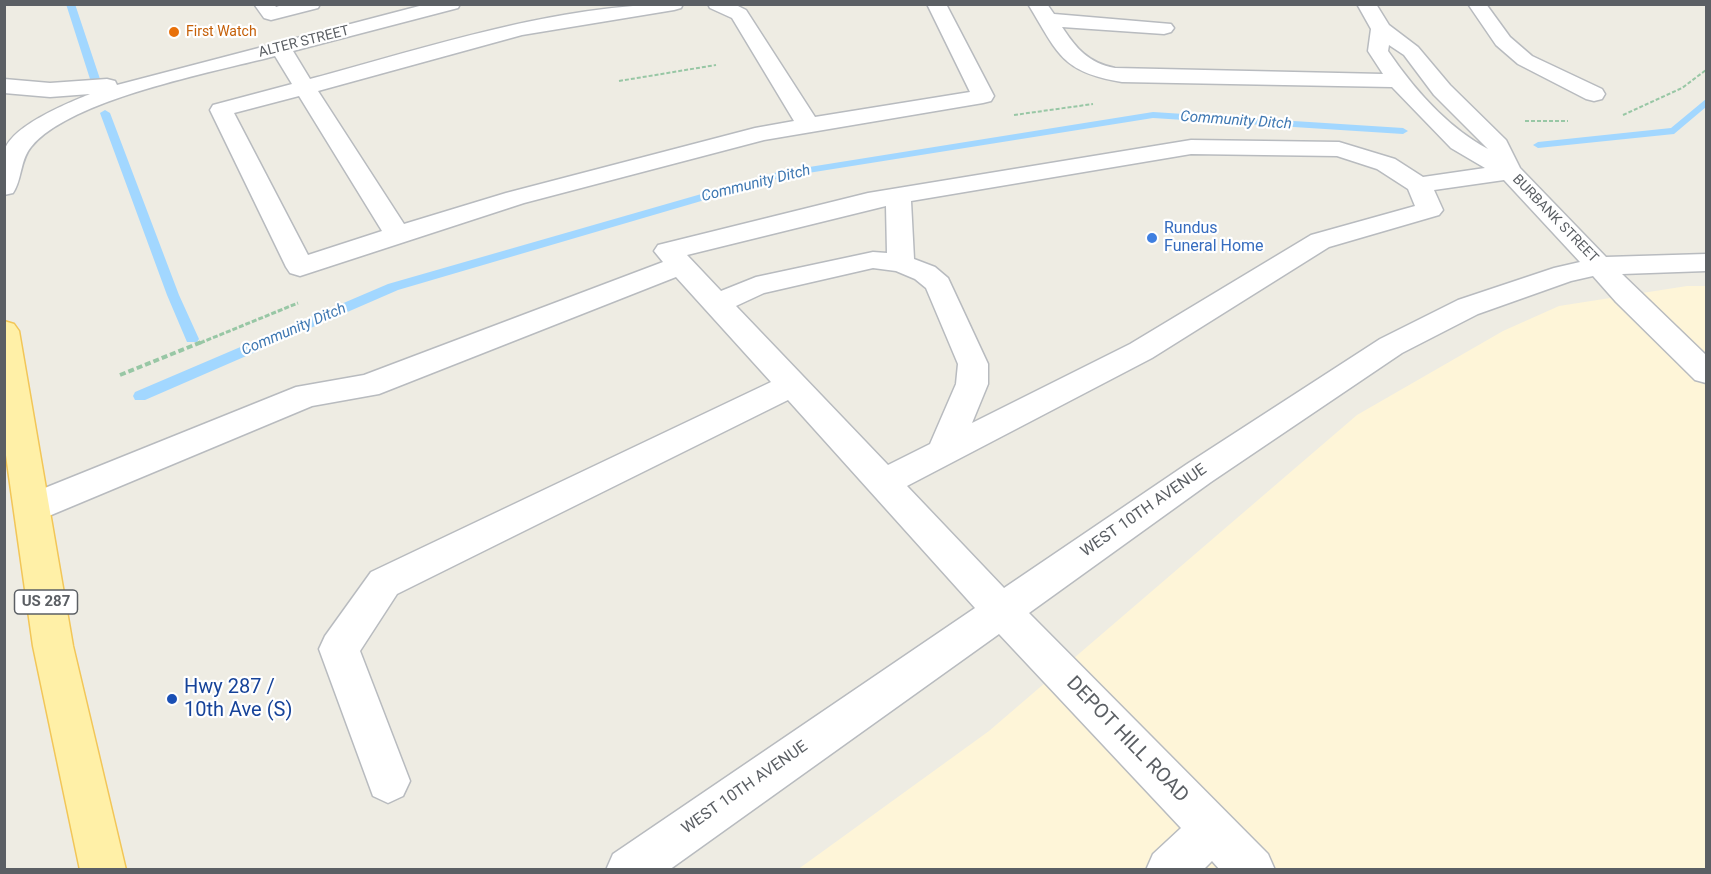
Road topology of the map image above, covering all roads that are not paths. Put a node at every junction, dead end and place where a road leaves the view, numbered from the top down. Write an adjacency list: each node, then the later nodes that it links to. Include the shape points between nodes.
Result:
1 (263, 4): 2 (street, via 271,14)
2 (311, 4)
3 (452, 4): 15 (street, ALTER STREET)
4 (674, 4): 19 (street, via 520,29)
5 (717, 4): 10 (street)
6 (728, 4): 10 (street)
7 (936, 4): 21 (street, via 983,96)
8 (1366, 4): 14 (street, BURBANK STREET)
9 (1454, 4): 11 (street)
10 (722, 5): 21 (street, via 739,14)
11 (1476, 5): 20 (street, via 1503,41 1525,60)
12 (1042, 12): 13 (street); 17 (street, via 1069,54 1105,73)
13 (1164, 28)
14 (1381, 29): 17 (street, BURBANK STREET, via 1378,51); 22 (street, BURBANK STREET, via 1411,51 1442,90 1498,145)
15 (280, 48): 16 (street, ALTER STREET); 19 (street)
16 (156, 80): 18 (street, ALTER STREET, via 64,90); 24 (street, ALTER STREET, via 74,110 28,137 15,152)
17 (1398, 81): 22 (street, BURBANK STREET, via 1459,144)
18 (4, 86)
19 (304, 87): 26 (street); 26 (street, via 221,110 300,267)
20 (1594, 94)
21 (808, 125): 26 (street, via 586,178)
22 (1510, 171): 23 (street); 30 (street, BURBANK STREET)
23 (1419, 185): 25 (street, via 1386,164 1339,149 1191,147); 35 (street, via 1430,210 1320,241 1142,351)
24 (4, 188)
25 (898, 196): 28 (street); 29 (street, via 668,251)
26 (398, 235)
27 (1707, 262): 30 (street, WEST 10TH AVENUE)
28 (901, 263): 31 (street, via 873,260 756,286); 35 (street, via 925,273 938,284 973,364 972,384)
29 (681, 265): 31 (street, DEPOT HILL ROAD); 37 (street, via 368,386 307,395)
30 (1600, 266): 33 (street, via 1653,324); 38 (street, WEST 10TH AVENUE, via 1522,287 1468,308 1391,346)
31 (716, 303): 34 (street, DEPOT HILL ROAD)
32 (4, 331): 37 (main road, US 287)
33 (1707, 372)
34 (792, 385): 36 (street, DEPOT HILL ROAD); 39 (street, via 384,583 339,649)
35 (943, 452): 36 (street)
36 (883, 483): 38 (street, DEPOT HILL ROAD)
37 (32, 508): 41 (main road, US 287, via 53,646)
38 (1001, 610): 40 (street, DEPOT HILL ROAD); 42 (street, WEST 10TH AVENUE)
39 (388, 781)
40 (1213, 829): 43 (street); 44 (street, DEPOT HILL ROAD)
41 (103, 870)
42 (629, 870)
43 (1168, 870)
44 (1252, 870)

